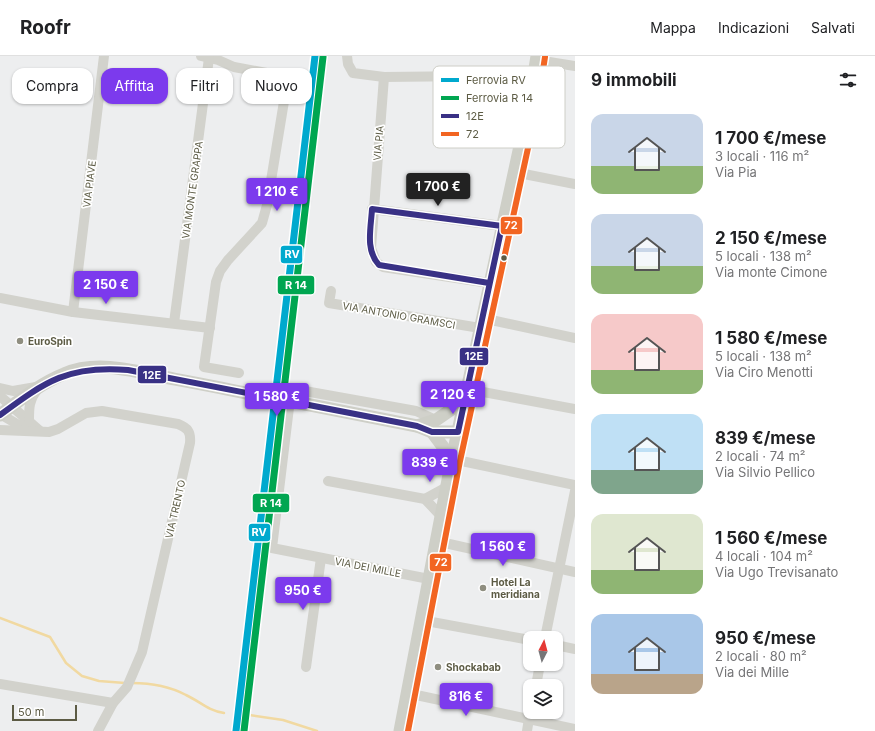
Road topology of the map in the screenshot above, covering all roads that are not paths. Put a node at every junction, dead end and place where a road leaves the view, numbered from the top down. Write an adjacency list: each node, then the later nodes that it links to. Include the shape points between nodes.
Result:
1 (104, 56): 16 (street, VIA PIAVE)
2 (212, 57): 17 (street, VIA MONTE GRAPPA); 19 (street, via 234,67 288,78 262,223 233,253 220,271 216,282)
3 (537, 58): 5 (street)
4 (347, 60): 6 (street, via 353,73)
5 (575, 66)
6 (384, 76): 7 (street); 11 (street, VIA PIA)
7 (433, 76)
8 (519, 148): 9 (main road)
9 (514, 172): 10 (street); 12 (main road)
10 (575, 184)
11 (372, 210): 12 (street); 13 (street, VIA PIA, via 371,253 379,265)
12 (502, 226): 13 (main road)
13 (490, 283): 18 (main road)
14 (331, 291): 18 (street, VIA ANTONIO GRAMSCI, via 329,303)
15 (0, 298): 16 (street)
16 (73, 312): 17 (street)
17 (174, 323): 19 (street)
18 (481, 323): 20 (street); 24 (main road)
19 (210, 328): 21 (street, via 204,367)
20 (575, 338)
21 (239, 373)
22 (40, 387): 23 (street, via 13,391); 25 (main road, via 74,370 99,367 128,370); 29 (main road); 30 (street, via 31,398)
23 (0, 388)
24 (466, 394): 28 (street); 31 (main road); 34 (main road)
25 (255, 395)
26 (0, 396): 29 (street)
27 (295, 402): 31 (main road, via 417,426)
28 (575, 410)
29 (3, 412): 30 (street); 33 (street, VIA TRENTO, via 17,424)
30 (29, 420): 33 (street)
31 (434, 426): 34 (main road); 35 (main road); 43 (street, via 416,412 299,390 291,391 272,548)
32 (0, 430): 33 (street, VIA TRENTO)
33 (40, 431): 55 (street, VIA TRENTO, via 58,429 86,413 102,411 178,424 185,426 189,431 190,443 146,637 129,683)
34 (458, 432): 35 (main road)
35 (452, 459): 37 (street); 38 (main road)
36 (328, 482): 40 (street)
37 (575, 485)
38 (447, 487): 40 (street); 41 (main road)
39 (575, 492): 44 (street)
40 (425, 499): 41 (street)
41 (441, 516): 42 (main road)
42 (436, 541): 44 (street); 46 (main road)
43 (321, 558): 46 (street, VIA DEI MILLE); 52 (street, VIA DEI MILLE)
44 (559, 568): 45 (street); 48 (street)
45 (575, 572)
46 (429, 579): 47 (main road)
47 (421, 620): 49 (street); 54 (main road)
48 (546, 631)
49 (523, 639)
50 (563, 647): 51 (street)
51 (575, 650)
52 (306, 667)
53 (0, 684): 55 (street)
54 (407, 693): 56 (street); 61 (main road)
55 (113, 703): 60 (street, VIA TRENTO)
56 (523, 715)
57 (529, 719): 62 (street)
58 (540, 719): 59 (street)
59 (575, 729)
60 (98, 731)
61 (400, 731)
62 (527, 731)

